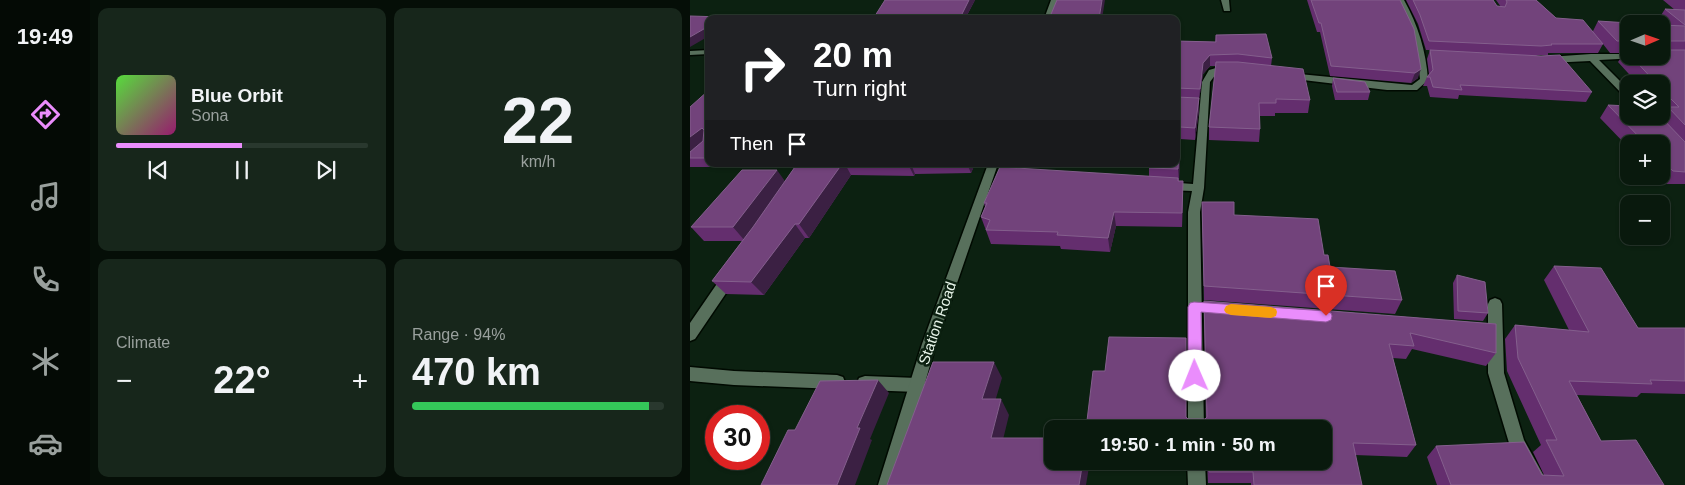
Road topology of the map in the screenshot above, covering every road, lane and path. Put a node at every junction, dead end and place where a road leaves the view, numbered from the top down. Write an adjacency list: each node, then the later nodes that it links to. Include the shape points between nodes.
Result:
1 (1054, 0): 5 (street)
2 (1225, 0): 4 (street)
3 (1400, 0): 12 (street, via 1427,54 1424,80 1414,88)
4 (1226, 9)
5 (1049, 15)
6 (705, 52): 7 (street)
7 (690, 53)
8 (1591, 57): 9 (street); 10 (street); 13 (street)
9 (1620, 57)
10 (1536, 60)
11 (1246, 71): 16 (street, via 1224,69 1208,74 1200,105)
12 (1284, 75)
13 (1620, 87)
14 (994, 172): 23 (street, Station Road, via 929,344)
15 (1158, 186): 16 (street)
16 (1198, 188): 19 (street, via 1194,212)
17 (736, 267): 21 (street)
18 (1495, 304): 28 (street, via 1491,328 1496,372 1517,443)
19 (1194, 307): 20 (street); 24 (street)
20 (1214, 308)
21 (690, 335)
22 (690, 374): 23 (street)
23 (917, 385): 26 (street, Station Road)
24 (1196, 420)
25 (1196, 470): 27 (street)
26 (887, 485)
27 (1197, 485)
28 (1540, 485)

